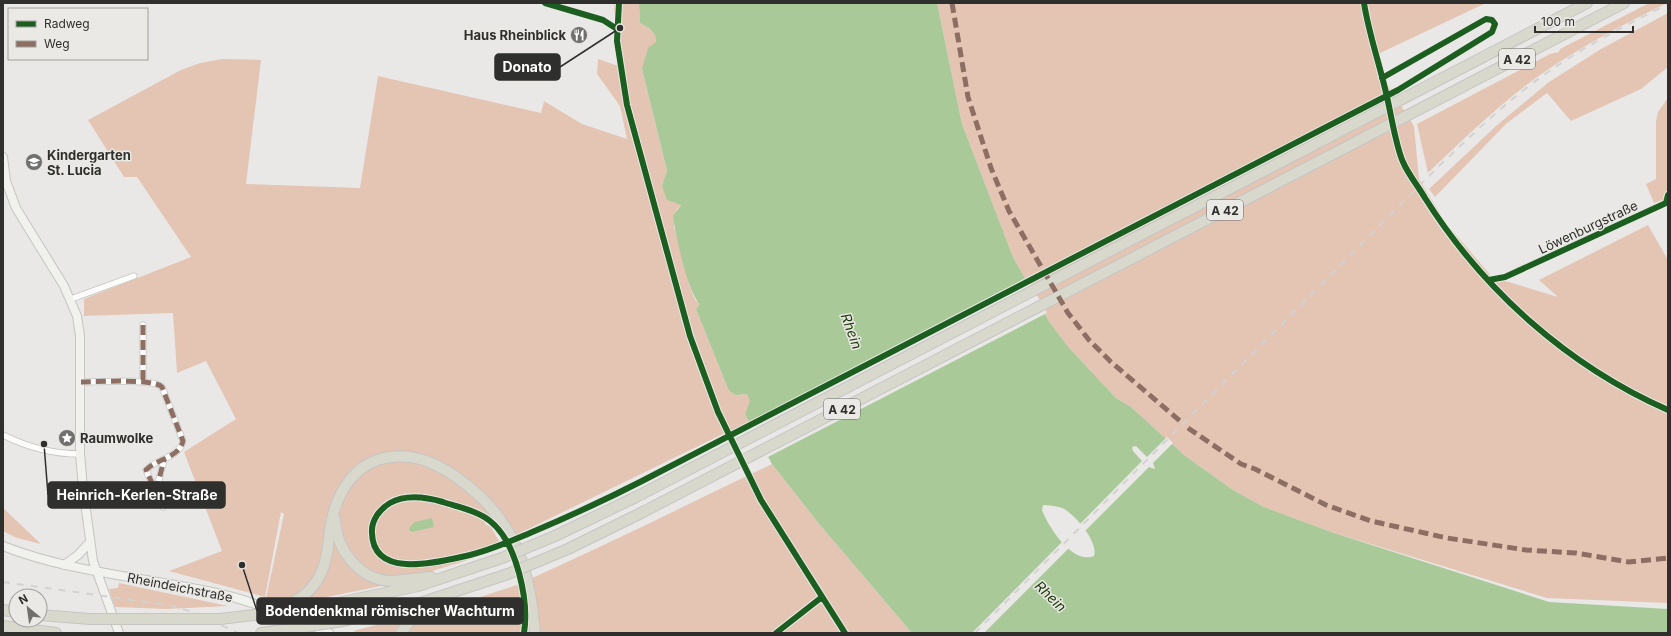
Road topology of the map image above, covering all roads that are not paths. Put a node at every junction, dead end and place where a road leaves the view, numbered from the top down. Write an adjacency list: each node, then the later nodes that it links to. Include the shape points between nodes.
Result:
1 (545, 3): 4 (street, via 603,20)
2 (1587, 3): 26 (highway, A 42, bridge, via 718,455 585,522)
3 (1624, 3): 27 (highway, A 42, bridge, via 643,512 568,549)
4 (617, 29)
5 (3, 157): 6 (main road)
6 (4, 171): 10 (main road, via 16,208)
7 (1668, 202): 8 (street, Löwenburgstraße)
8 (1517, 271)
9 (134, 276): 10 (street)
10 (71, 299): 12 (main road, via 80,336)
11 (143, 325): 13 (street)
12 (81, 382): 13 (street); 15 (main road)
13 (143, 382): 16 (street, via 159,384 162,387 183,441 182,447)
14 (3, 435): 15 (street, via 60,454)
15 (80, 454): 22 (main road)
16 (164, 460): 17 (street, via 148,467 146,470); 18 (street)
17 (149, 476): 18 (street); 19 (street)
18 (159, 478): 19 (street)
19 (156, 491): 20 (street)
20 (163, 507)
21 (335, 511): 26 (highway, via 342,548 354,564 368,574 390,581); 28 (highway, bridge, via 320,577 314,586 298,599); 30 (highway, via 341,493 352,477 358,470 375,461 403,456 422,460 443,469 480,497 507,530 525,568)
22 (90, 542): 24 (main road, via 78,555); 25 (main road)
23 (3, 546): 24 (main road, Rheindeichstraße, via 28,556)
24 (64, 564): 25 (main road, Rheindeichstraße)
25 (96, 571): 34 (main road); 36 (main road, Rheindeichstraße, via 217,593 258,604)
26 (465, 572): 28 (highway, A 42, bridge, via 418,586 314,608)
27 (450, 594): 32 (highway, via 416,616); 35 (highway, A 42, bridge, via 343,621)
28 (269, 614): 29 (highway, A 42, bridge, via 192,619 90,619)
29 (48, 616)
30 (533, 616): 37 (highway); 38 (highway)
31 (3, 626): 33 (highway)
32 (401, 632)
33 (56, 633)
34 (119, 633)
35 (261, 633)
36 (329, 633)
37 (530, 633)
38 (535, 633)

